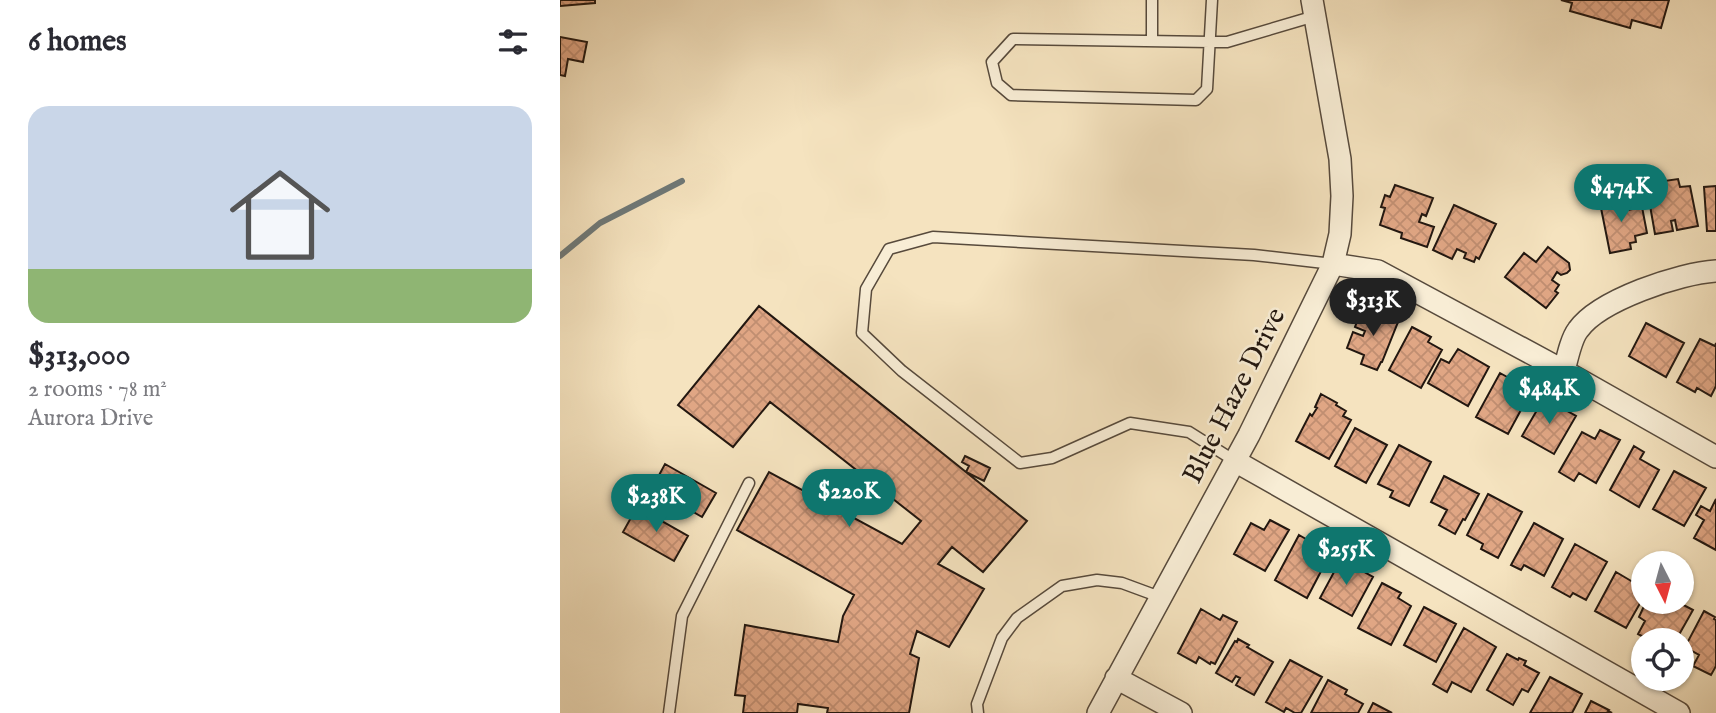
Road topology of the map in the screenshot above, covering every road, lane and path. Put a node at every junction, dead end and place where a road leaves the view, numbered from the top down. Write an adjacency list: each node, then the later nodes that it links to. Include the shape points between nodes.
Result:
1 (1152, 0): 4 (lane)
2 (1212, 0): 5 (lane)
3 (1313, 8): 5 (lane, via 1227,43); 6 (street, Blue Haze Drive, via 1340,159 1340,234)
4 (1152, 41): 5 (lane); 5 (lane, via 1013,38 992,62 997,83 1011,95 1196,100 1207,89)
5 (1210, 42)
6 (1333, 264): 8 (street, via 1378,271); 10 (street, Blue Haze Drive); 10 (lane, via 1254,255 933,237 889,250 866,289 862,334 1020,463 1052,457 1130,423 1189,432)
7 (1716, 271): 8 (street, via 1698,272 1633,293 1594,313 1576,331)
8 (1564, 371): 9 (street)
9 (1716, 457)
10 (1235, 461): 12 (street, Blue Haze Drive); 18 (street)
11 (749, 483): 14 (lane, via 682,616)
12 (1160, 597): 13 (street, Blue Haze Drive); 15 (lane, via 1122,583 1097,580 1062,586 1017,618 1002,638 976,704)
13 (1116, 678): 16 (street, Blue Haze Drive); 17 (street)
14 (669, 713)
15 (978, 713)
16 (1098, 713)
17 (1181, 713)
18 (1679, 713)

